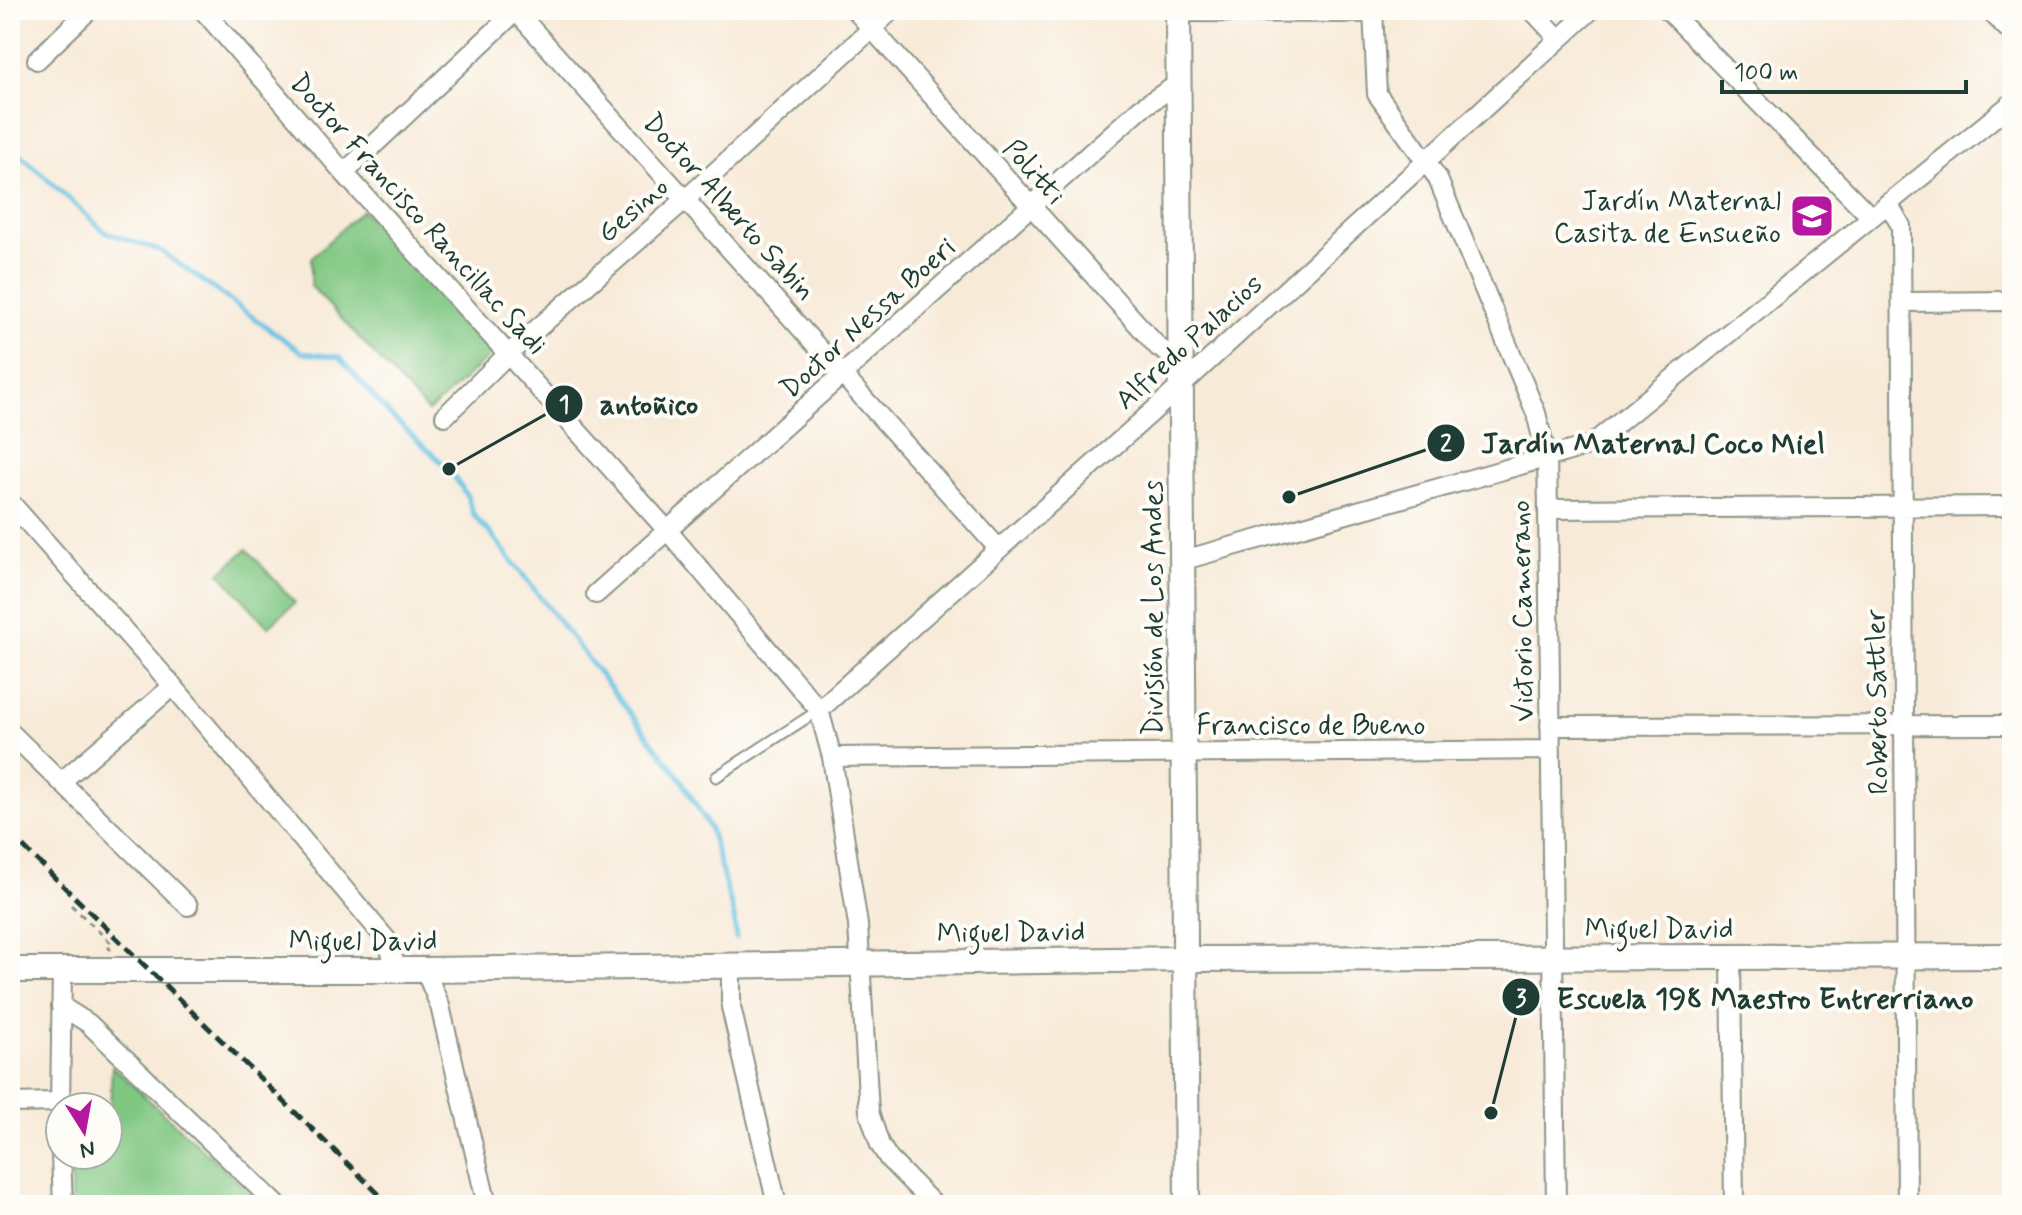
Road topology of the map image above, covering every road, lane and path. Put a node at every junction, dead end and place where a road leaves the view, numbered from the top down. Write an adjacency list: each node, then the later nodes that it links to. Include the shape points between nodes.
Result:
1 (89, 10): 15 (street)
2 (203, 10): 19 (street, Doctor Francisco Rancillac Sadi)
3 (516, 10): 19 (street); 20 (street, Doctor Alberto Sabin)
4 (855, 10): 12 (street, Politti)
5 (892, 10): 12 (street, Gesino)
6 (1532, 10): 14 (street)
7 (1591, 10): 14 (street, Alfredo Palacios)
8 (1668, 10): 23 (street)
9 (1989, 10): 13 (street)
10 (1178, 11): 11 (street); 16 (street, División de Los Andes)
11 (1373, 11): 18 (street, Victorio Camerano, via 1377,94)
12 (872, 28): 20 (street, Gesino); 22 (street, Politti)
13 (2012, 33)
14 (1559, 39): 18 (street, Alfredo Palacios)
15 (37, 60)
16 (1178, 84): 22 (street, Doctor Nessa Boeri, via 1141,108); 27 (street, División de Los Andes)
17 (2012, 103): 21 (street)
18 (1428, 161): 30 (street, Alfredo Palacios); 33 (street, Victorio Camerano, via 1536,413)
19 (344, 173): 26 (street, Doctor Francisco Rancillac Sadi)
20 (687, 198): 26 (street, Gesino); 29 (street, Doctor Alberto Sabin)
21 (1888, 203): 23 (street); 25 (street, Roberto Sattler, via 1901,226)
22 (1029, 208): 27 (street, Politti, via 1158,347); 29 (street, Doctor Nessa Boeri)
23 (1871, 217): 33 (street, via 1591,445)
24 (2012, 301): 25 (street)
25 (1902, 302): 36 (street, Roberto Sattler)
26 (507, 355): 32 (street, Gesino); 38 (street, Doctor Francisco Rancillac Sadi)
27 (1180, 361): 30 (street, División de Los Andes)
28 (10, 374): 31 (lane)
29 (843, 377): 38 (street, Doctor Nessa Boeri); 39 (street, Doctor Alberto Sabin)
30 (1181, 386): 39 (street, Alfredo Palacios); 40 (street, División de Los Andes)
31 (10, 397)
32 (445, 416)
33 (1547, 458): 37 (street, Victorio Camerano); 40 (street)
34 (10, 502): 42 (street)
35 (2012, 506): 36 (street)
36 (1902, 508): 37 (street); 44 (street, Roberto Sattler)
37 (1548, 509): 46 (street, Victorio Camerano)
38 (667, 530): 41 (street, Doctor Nessa Boeri); 43 (street, Doctor Francisco Rancillac Sadi)
39 (998, 548): 43 (street, Alfredo Palacios)
40 (1184, 560): 49 (street, División de Los Andes)
41 (596, 594)
42 (173, 686): 52 (street); 62 (street, via 386,939)
43 (819, 710): 50 (street, Doctor Francisco Rancillac Sadi); 51 (lane)
44 (1905, 725): 45 (street); 46 (street); 57 (street, Roberto Sattler)
45 (2012, 725)
46 (1550, 726): 48 (street, Victorio Camerano)
47 (10, 732): 52 (street)
48 (1550, 750): 49 (street, Francisco de Bueno); 56 (street, Victorio Camerano)
49 (1183, 752): 50 (street, Francisco de Bueno); 59 (street, División de Los Andes)
50 (832, 757): 60 (street, Doctor Francisco Rancillac Sadi)
51 (716, 777)
52 (62, 781): 54 (street)
53 (71, 905): 66 (path)
54 (188, 906)
55 (2012, 956): 57 (street, Miguel David)
56 (1554, 957): 58 (street, Miguel David); 59 (street, Miguel David); 78 (street, Victorio Camerano)
57 (1905, 957): 58 (street, Miguel David); 80 (street, Roberto Sattler)
58 (1731, 958): 79 (street)
59 (1183, 959): 60 (street, Miguel David); 77 (street, División de Los Andes)
60 (862, 963): 61 (street, Miguel David); 76 (street, Doctor Francisco Rancillac Sadi, via 874,1130 898,1171)
61 (731, 965): 64 (street, Miguel David); 75 (street, via 733,1020)
62 (397, 969): 64 (street, Miguel David); 66 (street, Miguel David)
63 (10, 970): 65 (street, Miguel David)
64 (425, 970): 74 (street, via 440,1006)
65 (62, 971): 66 (street, Miguel David); 67 (street)
66 (132, 971)
67 (61, 1006): 68 (street); 73 (street, via 88,1023)
68 (60, 1091)
69 (10, 1103): 70 (street)
70 (44, 1104)
71 (62, 1171): 72 (street)
72 (63, 1205)
73 (277, 1205)
74 (487, 1205)
75 (777, 1205)
76 (934, 1205)
77 (1187, 1205)
78 (1556, 1205)
79 (1734, 1205)
80 (1907, 1205)

